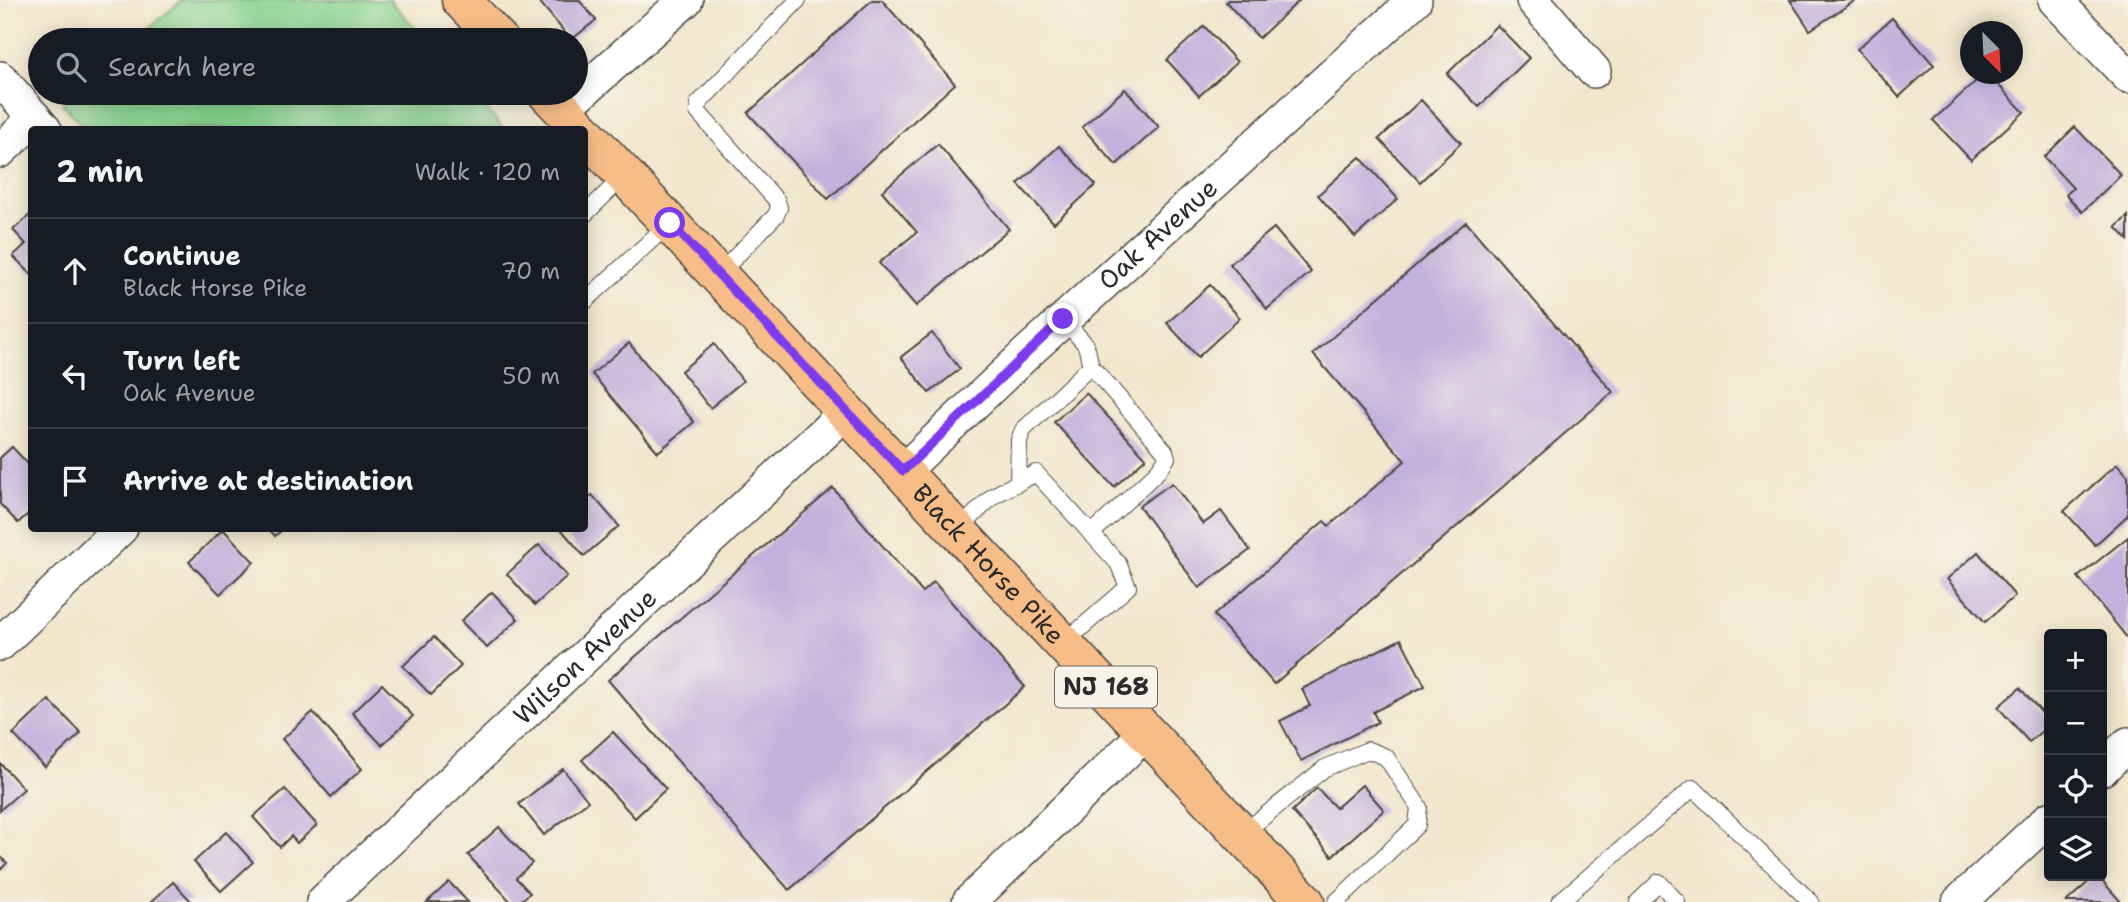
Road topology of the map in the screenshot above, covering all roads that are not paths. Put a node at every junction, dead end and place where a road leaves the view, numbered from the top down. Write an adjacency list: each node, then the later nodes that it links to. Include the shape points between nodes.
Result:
1 (461, 0): 7 (main road)
2 (686, 0): 11 (street)
3 (798, 0): 19 (lane, via 698,104 698,112 779,208)
4 (1415, 0): 21 (street, Oak Avenue)
5 (1532, 0): 8 (street)
6 (2055, 0): 9 (street)
7 (488, 28)
8 (1594, 71)
9 (2128, 76)
10 (0, 78): 12 (street)
11 (588, 97)
12 (40, 124)
13 (28, 132): 15 (street)
14 (588, 136): 16 (main road, Black Horse Pike / NJ 168)
15 (0, 151)
16 (625, 175): 17 (lane); 18 (main road, Black Horse Pike / NJ 168)
17 (588, 211)
18 (670, 223): 19 (main road, Black Horse Pike / NJ 168); 20 (lane)
19 (718, 275): 23 (main road, Black Horse Pike / NJ 168)
20 (588, 298)
21 (1063, 319): 22 (lane, via 1086,345); 24 (street, Oak Avenue)
22 (1091, 366): 25 (lane, via 1023,430); 28 (lane, via 1167,458)
23 (846, 412): 24 (main road, Black Horse Pike / NJ 168); 36 (street, Wilson Avenue)
24 (903, 471): 26 (main road, Black Horse Pike / NJ 168)
25 (1018, 483): 26 (lane, via 993,496); 28 (lane, via 1036,473)
26 (958, 530): 29 (main road, Black Horse Pike / NJ 168)
27 (117, 532): 30 (street)
28 (1091, 534): 29 (lane, via 1118,563 1128,587)
29 (1064, 643): 31 (main road, Black Horse Pike / NJ 168)
30 (0, 644)
31 (1147, 732): 35 (main road, Black Horse Pike / NJ 168); 37 (street)
32 (2128, 744): 33 (street)
33 (2107, 764)
34 (2044, 824): 44 (street)
35 (1242, 834): 38 (main road, Black Horse Pike / NJ 168); 39 (lane, via 1325,768 1368,750 1386,757 1419,807 1417,825)
36 (323, 902)
37 (970, 902)
38 (1305, 902)
39 (1336, 902)
40 (1559, 902): 43 (lane, via 1693,788)
41 (1638, 902): 42 (lane, via 1659,882)
42 (1677, 902)
43 (1811, 902)
44 (1959, 902)

